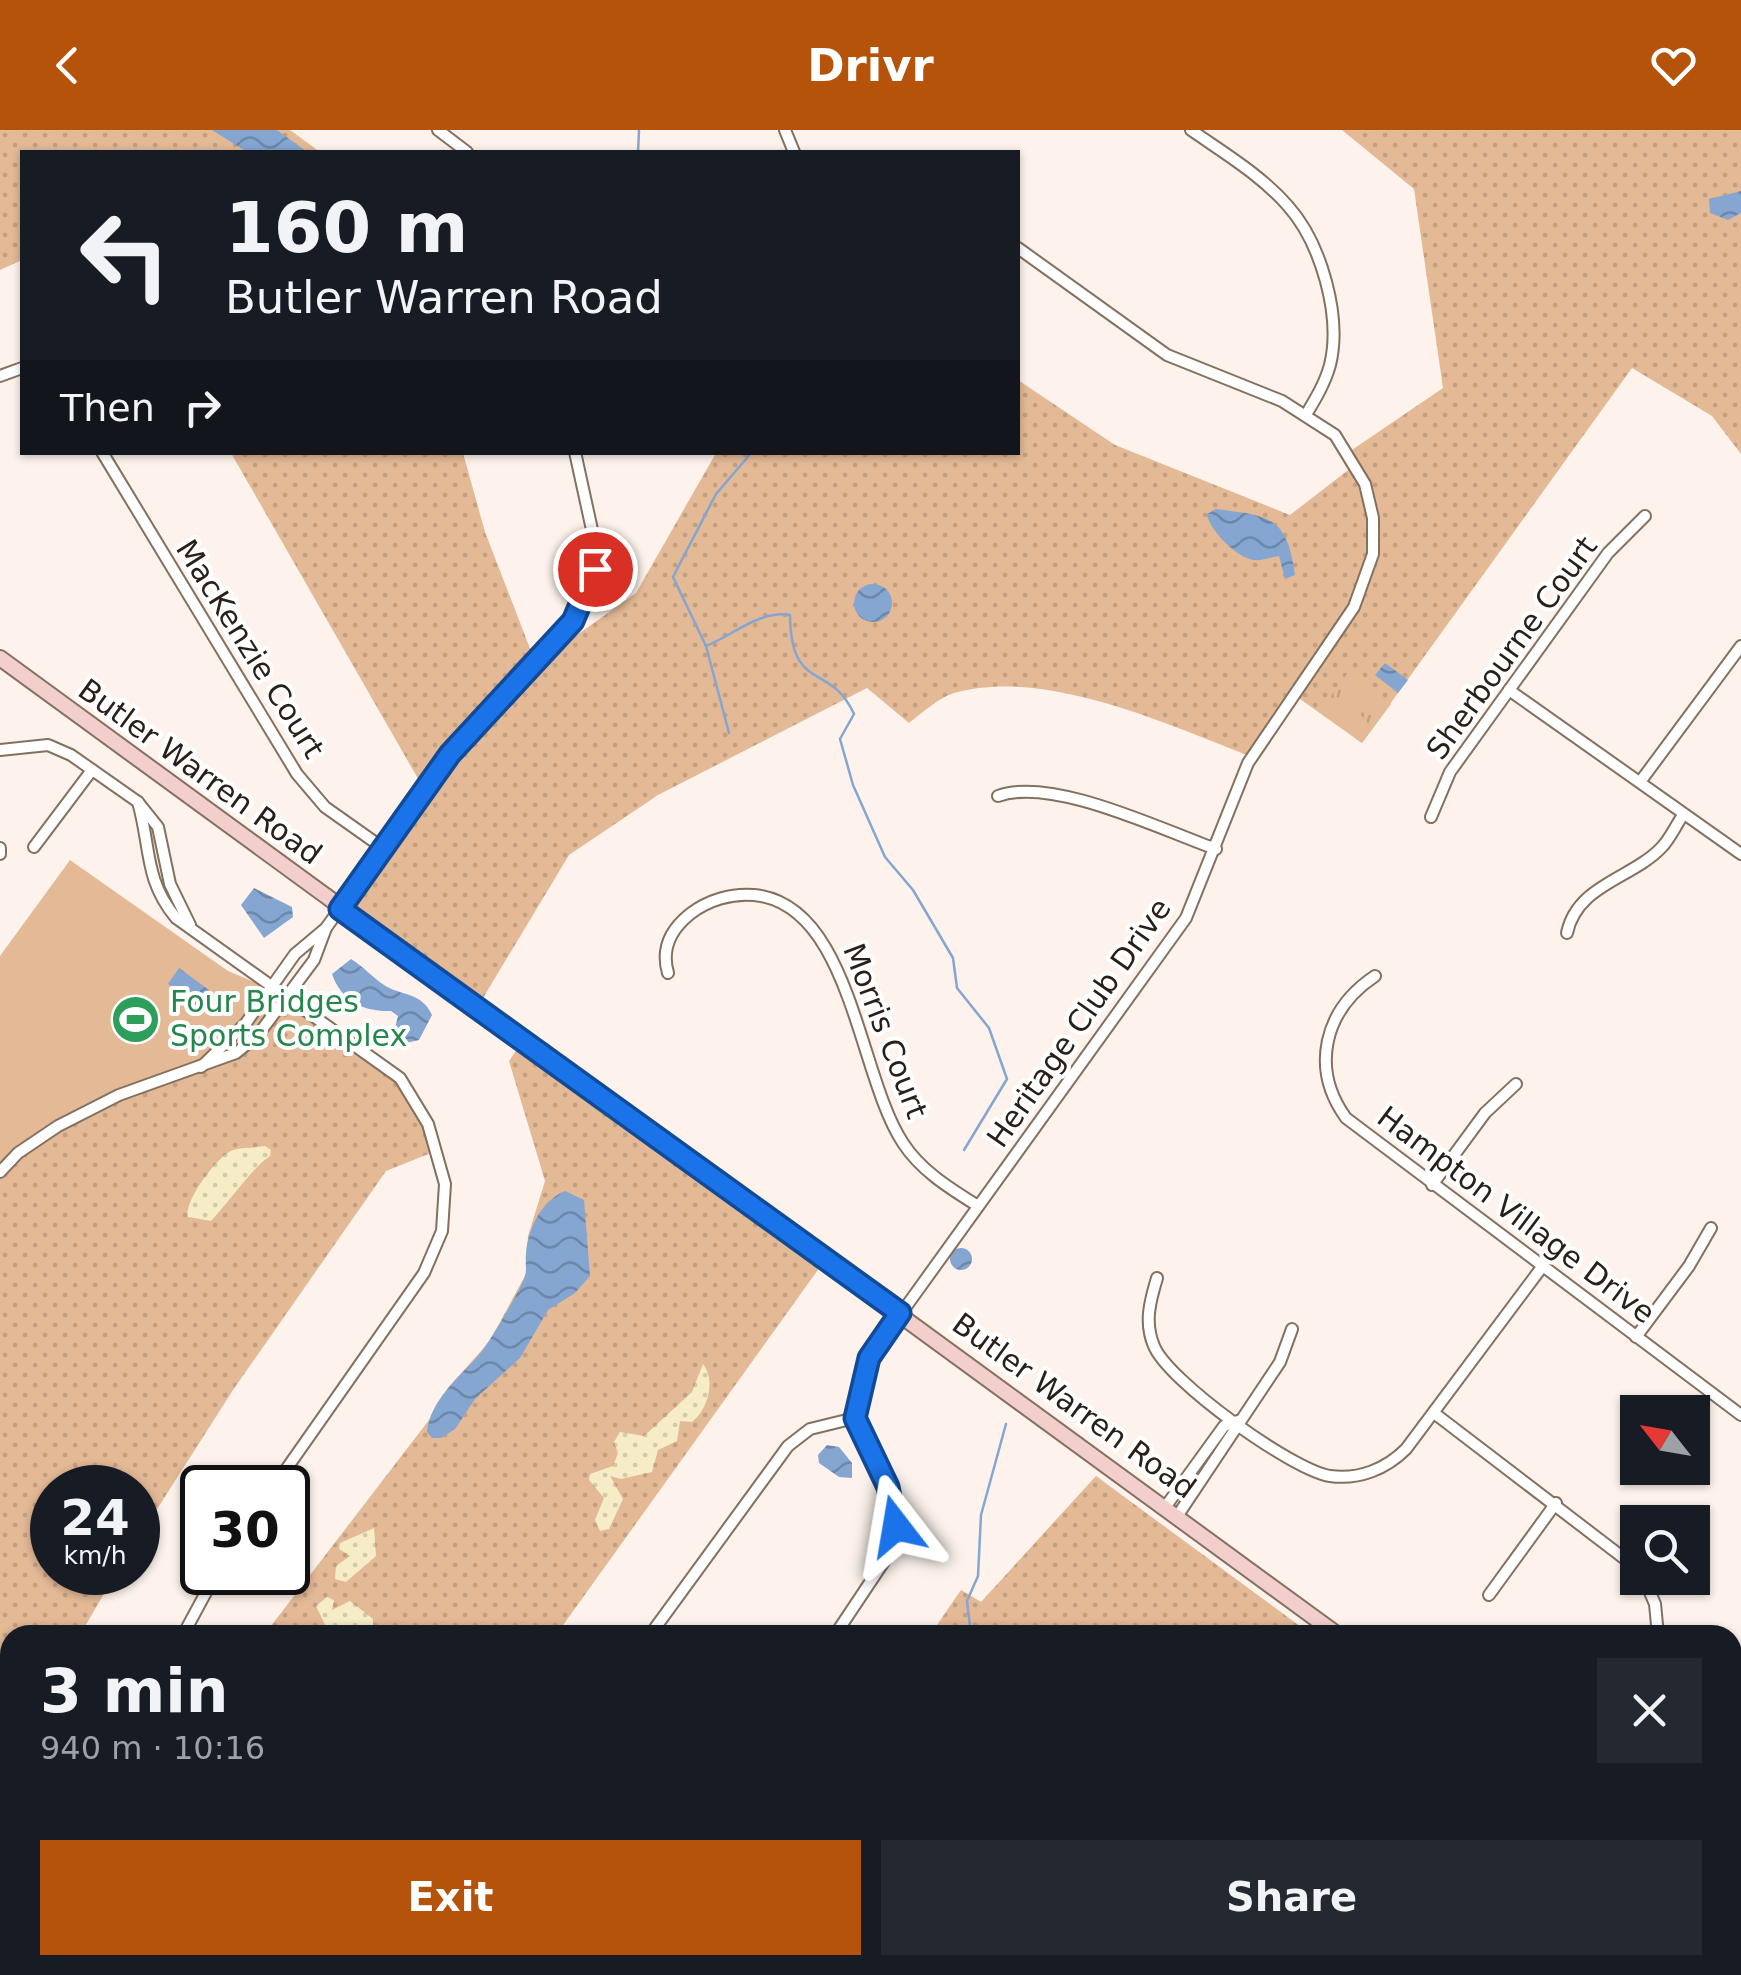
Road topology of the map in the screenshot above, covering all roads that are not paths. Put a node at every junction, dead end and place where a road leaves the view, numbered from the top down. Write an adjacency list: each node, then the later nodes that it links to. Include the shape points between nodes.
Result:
1 (438, 130): 3 (street)
2 (1191, 130): 5 (street, via 1287,204 1316,254 1333,348)
3 (464, 150)
4 (1020, 249): 5 (street, Heritage Club Drive, via 1167,355)
5 (1307, 413): 21 (street, Heritage Club Drive, via 1335,435 1365,484 1373,518 1370,568 1354,608 1252,757)
6 (104, 455): 20 (street, MacKenzie Court, via 296,774 324,807)
7 (577, 455): 20 (street, via 596,548 584,603 560,638 450,754)
8 (1645, 516): 11 (street, Sherbourne Court, via 1608,554)
9 (1741, 646): 14 (street)
10 (0, 658): 23 (main road, Butler Warren Road)
11 (1508, 690): 14 (street); 18 (street, Sherbourne Court, via 1450,772)
12 (0, 750): 13 (street, via 48,746)
13 (92, 770): 16 (street); 19 (street)
14 (1640, 782): 17 (street)
15 (998, 796): 21 (street, via 1017,790 1068,798)
16 (138, 802): 24 (street, via 158,827 170,884); 24 (street, via 148,869 164,904)
17 (1683, 815): 22 (street); 26 (street, via 1662,848 1576,909)
18 (1431, 817)
19 (34, 847)
20 (383, 848): 23 (street)
21 (1216, 849): 35 (street, Heritage Club Drive, via 1171,942)
22 (1741, 854)
23 (340, 909): 25 (street); 39 (main road, Butler Warren Road)
24 (190, 926): 29 (street)
25 (326, 928): 29 (street, via 295,954); 30 (street, via 324,944)
26 (1566, 933)
27 (668, 973): 35 (street, Morris Court, via 664,959 671,935 706,904 750,895 798,911 826,944 902,1142 931,1174)
28 (1374, 976): 34 (street, Hampton Village Drive, via 1328,1032 1326,1078 1346,1118)
29 (274, 987): 30 (street); 31 (street)
30 (288, 996): 31 (street, via 258,1035); 46 (street, via 400,1078 428,1124 446,1184 442,1231 424,1273)
31 (201, 1068): 33 (street, via 119,1095 58,1126)
32 (1516, 1084): 34 (street, via 1485,1113)
33 (0, 1172)
34 (1432, 1185): 37 (street, Hampton Village Drive)
35 (978, 1206): 39 (street, Heritage Club Drive)
36 (1711, 1228): 41 (street)
37 (1542, 1268): 41 (street, Hampton Village Drive); 42 (street)
38 (1156, 1278): 45 (street, via 1148,1322 1156,1350 1180,1378)
39 (900, 1313): 44 (street, Heritage Club Drive, via 869,1358); 48 (main road, Butler Warren Road)
40 (1292, 1329): 45 (street, via 1280,1362)
41 (1636, 1337): 43 (street, Hampton Village Drive)
42 (1434, 1413): 45 (street, via 1389,1463 1347,1476 1304,1468); 47 (street)
43 (1741, 1415)
44 (855, 1418): 54 (street, via 810,1429 788,1446); 55 (street, via 888,1487 896,1532 891,1551)
45 (1238, 1422): 48 (street)
46 (290, 1465)
47 (1556, 1503): 49 (street); 50 (street)
48 (1172, 1510): 56 (main road, Butler Warren Road)
49 (1620, 1555)
50 (1488, 1594)
51 (205, 1595): 53 (street)
52 (1651, 1595): 57 (street)
53 (188, 1625)
54 (657, 1625)
55 (842, 1625)
56 (1325, 1625)
57 (1657, 1625)

